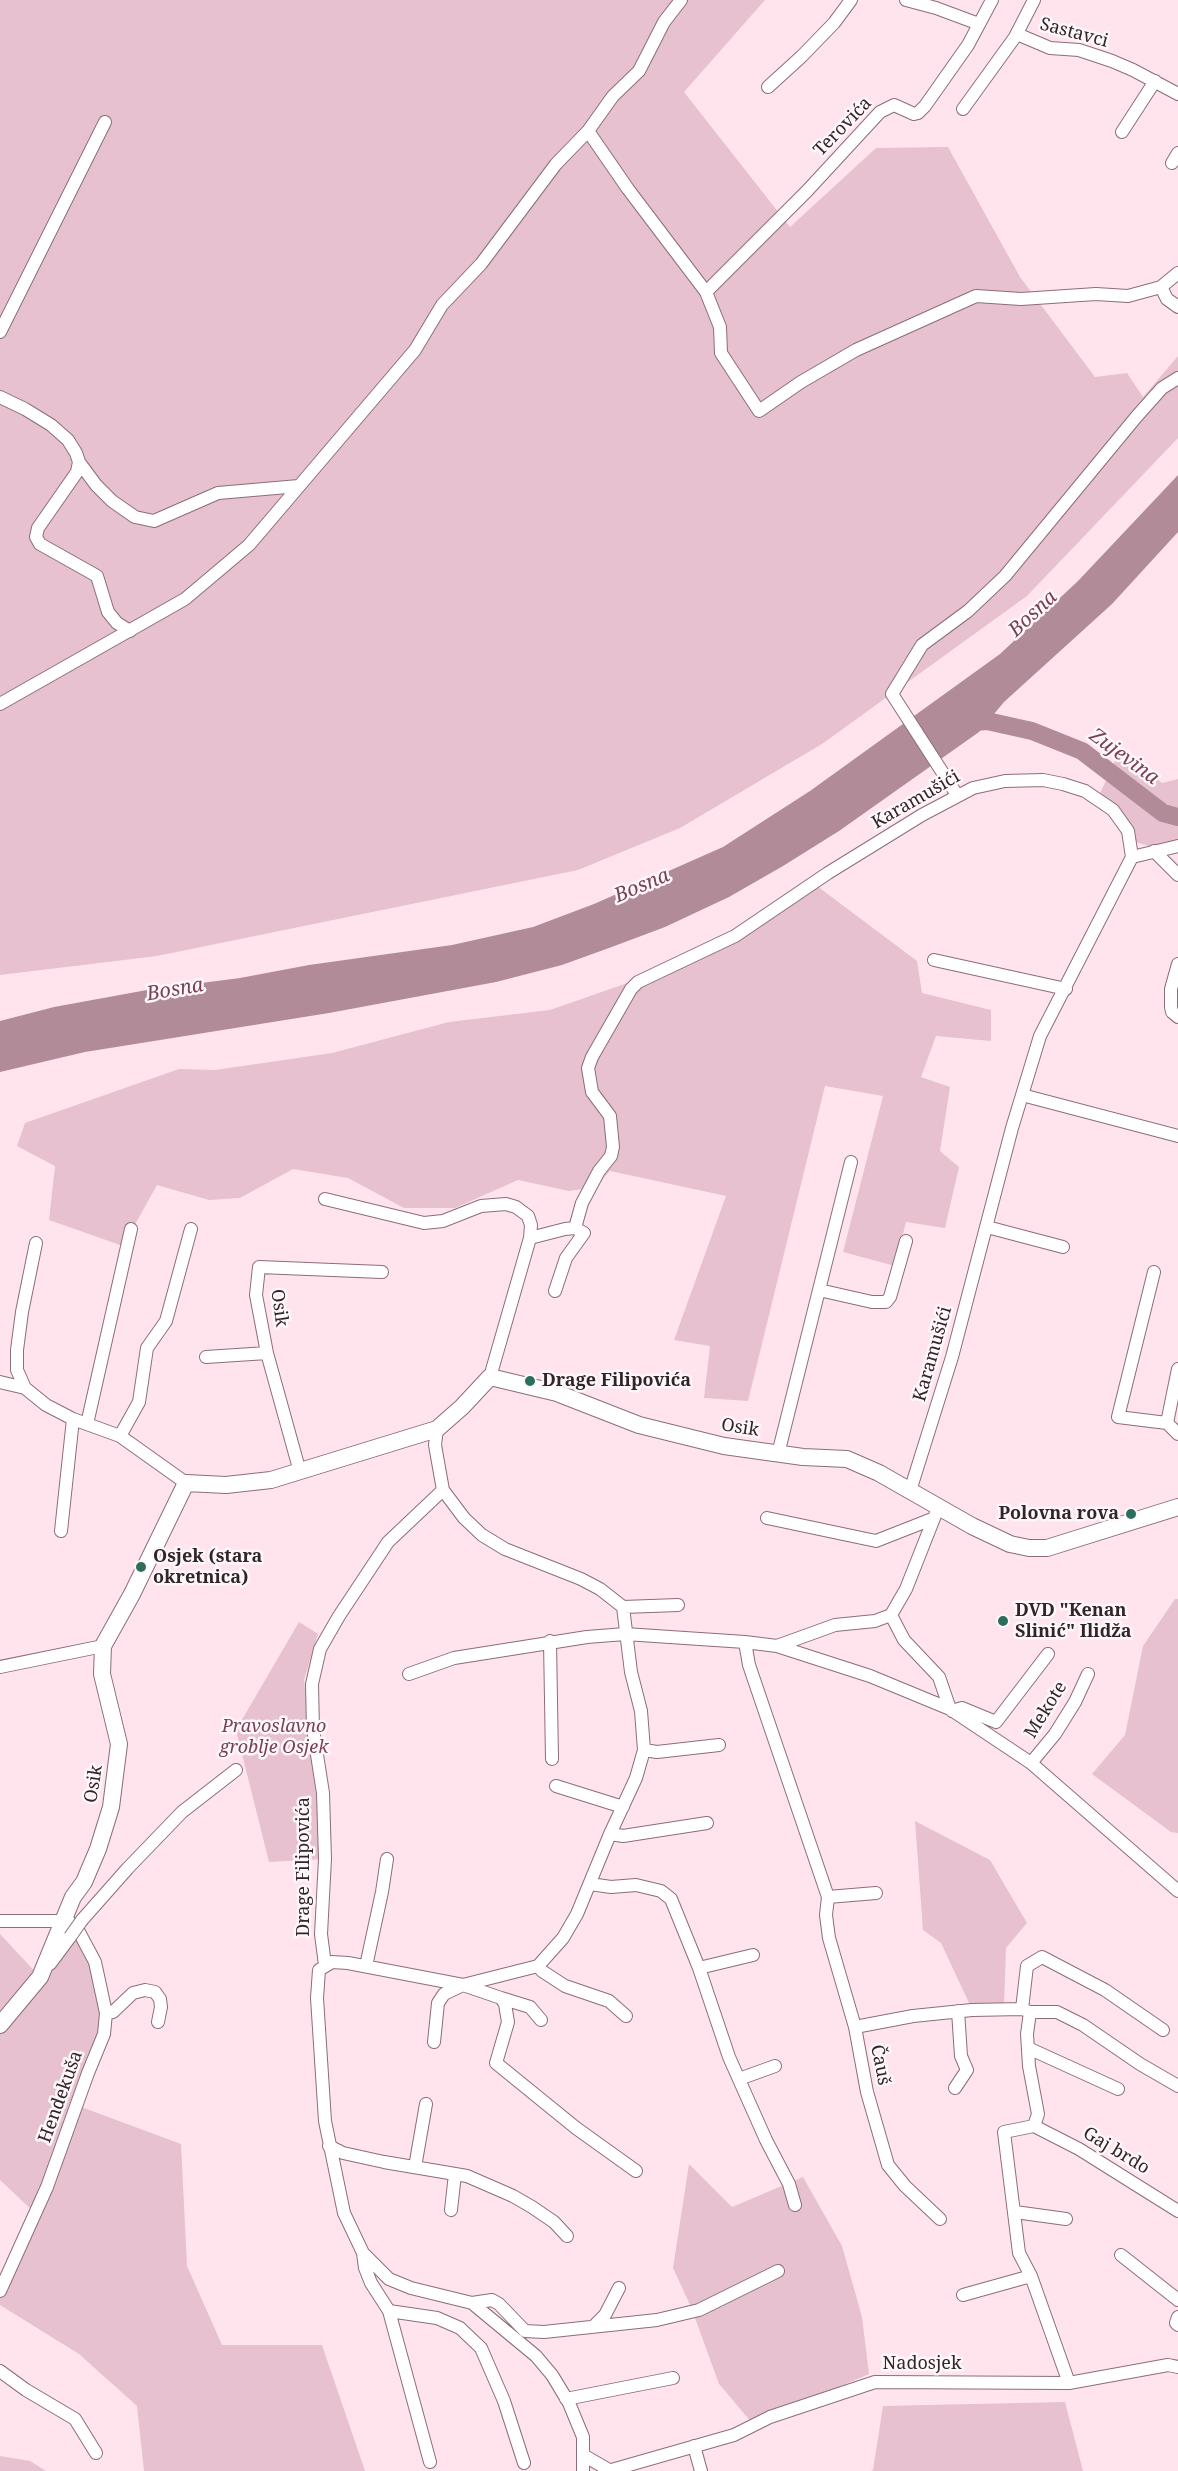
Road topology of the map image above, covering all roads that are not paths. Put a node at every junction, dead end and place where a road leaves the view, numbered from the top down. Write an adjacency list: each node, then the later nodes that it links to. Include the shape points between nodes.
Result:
1 (681, 0): 13 (street, via 664,22 639,71 613,96)
2 (850, 0): 9 (street, via 834,23)
3 (906, 0): 6 (street)
4 (992, 0): 6 (street, Terovića)
5 (1034, 0): 7 (street)
6 (979, 24): 17 (street, Terovića, via 918,113 894,105 880,112)
7 (1017, 34): 8 (street, Sastavci, via 1050,48 1089,53); 11 (street)
8 (1155, 81): 10 (street, Sastavci); 14 (street)
9 (768, 87)
10 (1178, 94)
11 (963, 109)
12 (105, 122): 19 (street)
13 (588, 130): 17 (street); 23 (street, via 556,164 481,264 442,305 415,350)
14 (1122, 132)
15 (1178, 273): 16 (street)
16 (1161, 287): 17 (street, via 1128,296 976,296 856,350 759,411 721,353 720,327); 18 (street)
17 (706, 292)
18 (1178, 307)
19 (0, 332)
20 (1178, 378): 26 (street, via 1162,388 1137,416 1005,576 968,611 922,645 892,694)
21 (0, 397): 22 (street, via 51,425 68,440)
22 (79, 462): 23 (street, via 112,501 135,517 154,521 218,493); 24 (street, via 77,472 38,528 36,537 40,544 98,576 108,612)
23 (299, 486): 24 (street, via 249,546 185,599)
24 (130, 631): 25 (street)
25 (0, 704)
26 (957, 795): 29 (street, Karamušići, via 989,783 1022,780 1064,784 1085,791 1122,820); 40 (street, Karamušići, via 828,873 735,936 631,988 588,1068 592,1092 610,1116 613,1147 582,1203)
27 (1178, 846): 28 (street)
28 (1154, 851): 29 (street); 30 (street)
29 (1132, 857): 33 (street, Karamušići)
30 (1178, 875)
31 (934, 960): 33 (street)
32 (1178, 964): 34 (street, via 1171,1007)
33 (1066, 988): 35 (street, Karamušići, via 1040,1036)
34 (1178, 1017)
35 (1022, 1095): 36 (street); 39 (street, Karamušići)
36 (1178, 1136)
37 (851, 1162): 49 (street, Osik)
38 (325, 1199): 43 (street, via 424,1223 443,1221 481,1206 506,1204 528,1216)
39 (987, 1227): 46 (street); 67 (street, Karamušići)
40 (574, 1228): 43 (street); 50 (street, via 584,1233 566,1258)
41 (131, 1229): 59 (street)
42 (191, 1229): 62 (street, via 166,1321 147,1348 139,1402)
43 (530, 1238): 54 (street)
44 (906, 1241): 49 (street, via 886,1302)
45 (36, 1243): 56 (street, via 17,1350 17,1370)
46 (1063, 1247)
47 (382, 1272): 51 (street, Osik, via 259,1267 256,1295)
48 (1154, 1272): 58 (street, via 1118,1417)
49 (819, 1290): 63 (street, Osik)
50 (555, 1291)
51 (267, 1353): 52 (street); 64 (street, Osik)
52 (206, 1357)
53 (1178, 1369): 58 (street)
54 (489, 1377): 60 (main road); 63 (main road, Osik, via 557,1393 639,1425 724,1446)
55 (0, 1382): 56 (street)
56 (25, 1388): 57 (street)
57 (73, 1419): 59 (street); 71 (street)
58 (1167, 1423): 61 (street)
59 (87, 1424): 62 (street)
60 (437, 1429): 64 (main road); 66 (street, via 435,1445)
61 (1178, 1434)
62 (120, 1436): 65 (street)
63 (778, 1454): 67 (main road, Osik, via 847,1459)
64 (300, 1472): 65 (main road, via 248,1484)
65 (186, 1483): 78 (main road, Osik)
66 (443, 1490): 73 (street, via 482,1535 506,1549 581,1579); 102 (street, Drage Filipovića, via 383,1550 320,1649 312,1684 323,1793 326,1859 321,1934)
67 (910, 1491): 69 (main road, Osik)
68 (1178, 1507): 69 (main road, Osik, via 1047,1548 1011,1544)
69 (935, 1514): 70 (street, via 876,1541); 74 (street, via 906,1589)
70 (767, 1518)
71 (61, 1531)
72 (678, 1605): 73 (street)
73 (623, 1607): 75 (street)
74 (891, 1615): 79 (street, via 875,1621 835,1624); 84 (street, via 904,1640 939,1677)
75 (625, 1634): 76 (street); 77 (street); 86 (street, via 641,1711)
76 (550, 1641): 82 (street, via 454,1658); 87 (street)
77 (746, 1642): 79 (street); 98 (street, Čauš, via 749,1665)
78 (103, 1646): 81 (street); 99 (main road, Osik, via 102,1674 119,1744 111,1808 84,1882)
79 (777, 1646): 84 (street, via 870,1676)
80 (1048, 1654): 84 (street, Mekote, via 996,1722 962,1708)
81 (0, 1667)
82 (410, 1674)
83 (1088, 1674): 88 (street, Mekote, via 1055,1734)
84 (951, 1710): 88 (street)
85 (719, 1746): 86 (street)
86 (644, 1750): 91 (street)
87 (552, 1759)
88 (1031, 1763): 96 (street)
89 (236, 1770): 106 (street, bridge, via 182,1812 128,1868 82,1920)
90 (556, 1786): 91 (street)
91 (623, 1807): 93 (street)
92 (707, 1823): 93 (street, via 623,1836)
93 (610, 1834): 95 (street)
94 (387, 1859): 103 (street)
95 (590, 1884): 104 (street, via 563,1938); 105 (street, via 636,1884 667,1895)
96 (1178, 1891)
97 (876, 1893): 98 (street)
98 (828, 1897): 116 (street, Čauš, via 830,1938)
99 (63, 1919): 100 (street); 106 (main road, Osik); 111 (street, Hendekuša, via 79,1932 95,1962)
100 (0, 1921)
101 (753, 1955): 105 (street)
102 (325, 1965): 103 (street, via 332,1962); 127 (street, Drage Filipovića, via 319,1970 317,1998)
103 (366, 1966): 107 (street)
104 (538, 1966): 107 (street); 112 (street, via 565,1986 609,2001)
105 (699, 1968): 121 (street)
106 (40, 1977): 115 (main road, Osik)
107 (463, 1985): 108 (street); 118 (street, via 440,1997)
108 (501, 1998): 113 (street, via 530,2007); 129 (street, via 508,2022 496,2063)
109 (1026, 2010): 110 (street); 117 (street, via 1027,1966 1042,1957 1105,1990); 119 (street); 122 (street, via 1057,2012)
110 (958, 2011): 116 (street); 123 (street, via 961,2056 967,2070)
111 (106, 2013): 114 (street, via 133,1993 145,1990 155,1992 160,1999); 143 (street, Hendekuša, via 104,2034 47,2187)
112 (626, 2016)
113 (541, 2020)
114 (158, 2022)
115 (0, 2025)
116 (855, 2027): 135 (street, Čauš, via 867,2092 888,2165)
117 (1163, 2030)
118 (434, 2042)
119 (1028, 2048): 124 (street); 126 (street, via 1038,2114)
120 (775, 2066): 121 (street)
121 (739, 2079): 131 (street, via 789,2184)
122 (1178, 2086)
123 (955, 2088)
124 (1118, 2089)
125 (426, 2104): 128 (street)
126 (1034, 2126): 133 (street, Gaj brdo, via 1079,2149); 134 (street, via 1004,2132)
127 (329, 2146): 128 (street); 138 (street, Drage Filipovića, via 344,2213)
128 (415, 2167): 130 (street)
129 (636, 2171)
130 (454, 2174): 132 (street); 137 (street, via 513,2196 554,2222)
131 (795, 2205)
132 (451, 2210)
133 (1178, 2211)
134 (1015, 2212): 136 (street); 141 (street, via 1019,2253)
135 (940, 2219)
136 (1066, 2219)
137 (567, 2236)
138 (363, 2253): 146 (street, Drage Filipovića, via 389,2279); 147 (street, Drage Filipovića, via 370,2283)
139 (1121, 2255): 145 (street)
140 (778, 2271): 150 (street, Drage Filipovića, via 699,2310 657,2320)
141 (1031, 2276): 144 (street); 154 (street)
142 (619, 2288): 150 (street, via 605,2315)
143 (0, 2291)
144 (963, 2295)
145 (1178, 2300)
146 (472, 2303): 150 (street, Drage Filipovića, via 492,2300 525,2331); 155 (street, Drage Filipovića, via 536,2356)
147 (389, 2311): 159 (street, Drage Filipovića); 160 (street, via 437,2318 460,2328 481,2348)
148 (1178, 2317): 149 (street)
149 (1178, 2325)
150 (594, 2326)
151 (1178, 2367): 154 (street, Nadosjek, via 1168,2365)
152 (0, 2371): 157 (street, via 75,2419)
153 (673, 2378): 155 (street)
154 (1069, 2383): 156 (street, Nadosjek, via 875,2382)
155 (566, 2399): 158 (street, Drage Filipovića, via 584,2437)
156 (694, 2446): 162 (street, Nadosjek); 163 (street)
157 (96, 2454)
158 (583, 2455): 161 (street, Drage Filipovića); 162 (street)
159 (430, 2462)
160 (524, 2463)
161 (583, 2471)
162 (608, 2471)
163 (701, 2471)

